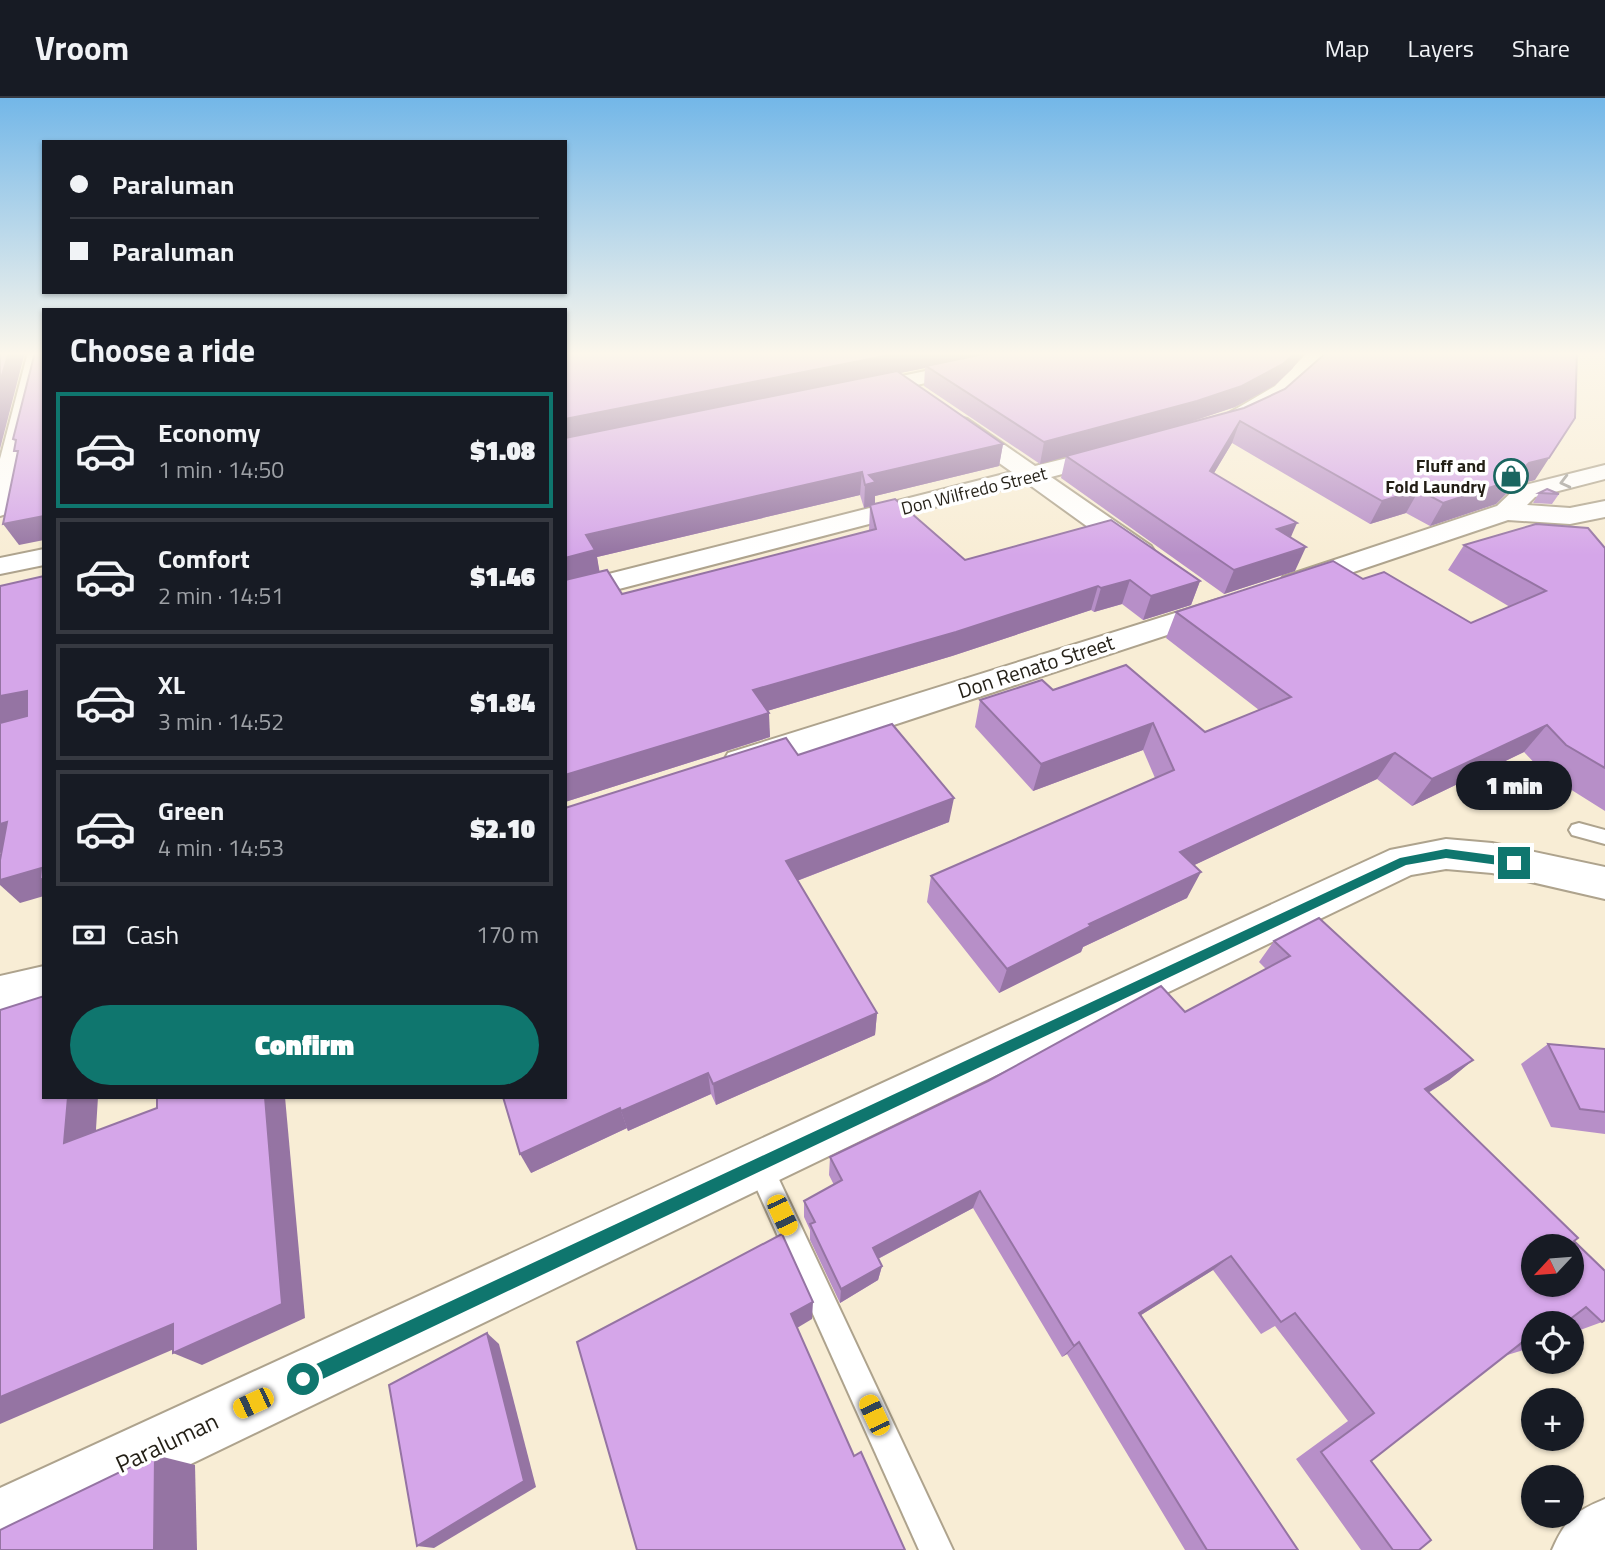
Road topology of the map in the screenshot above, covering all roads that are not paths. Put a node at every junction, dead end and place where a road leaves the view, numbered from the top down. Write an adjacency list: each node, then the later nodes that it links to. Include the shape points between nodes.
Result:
1 (29, 420): 8 (street, via 24,447)
2 (953, 420): 7 (street)
3 (1229, 420): 4 (street)
4 (1214, 426)
5 (1136, 447): 7 (street, Don Wilfredo Street)
6 (1605, 472): 10 (street, Don Renato Street, one-way to 10, via 1526,492)
7 (1033, 476): 13 (street); 14 (street, Don Wilfredo Street)
8 (0, 508)
9 (1605, 509): 10 (street, Don Renato Street, via 1570,516)
10 (1506, 512): 15 (street, Don Renato Street)
11 (42, 557): 12 (street)
12 (0, 566)
13 (1165, 569)
14 (567, 593)
15 (709, 772)
16 (1578, 830): 17 (lane)
17 (1605, 837)
18 (1605, 883): 21 (street, Paraluman, via 1492,858 1446,854 1404,861)
19 (42, 986): 20 (street)
20 (0, 996)
21 (759, 1165): 22 (street, Paraluman); 24 (lane)
22 (0, 1522)
23 (1605, 1532): 25 (street)
24 (936, 1550)
25 (1586, 1550)

